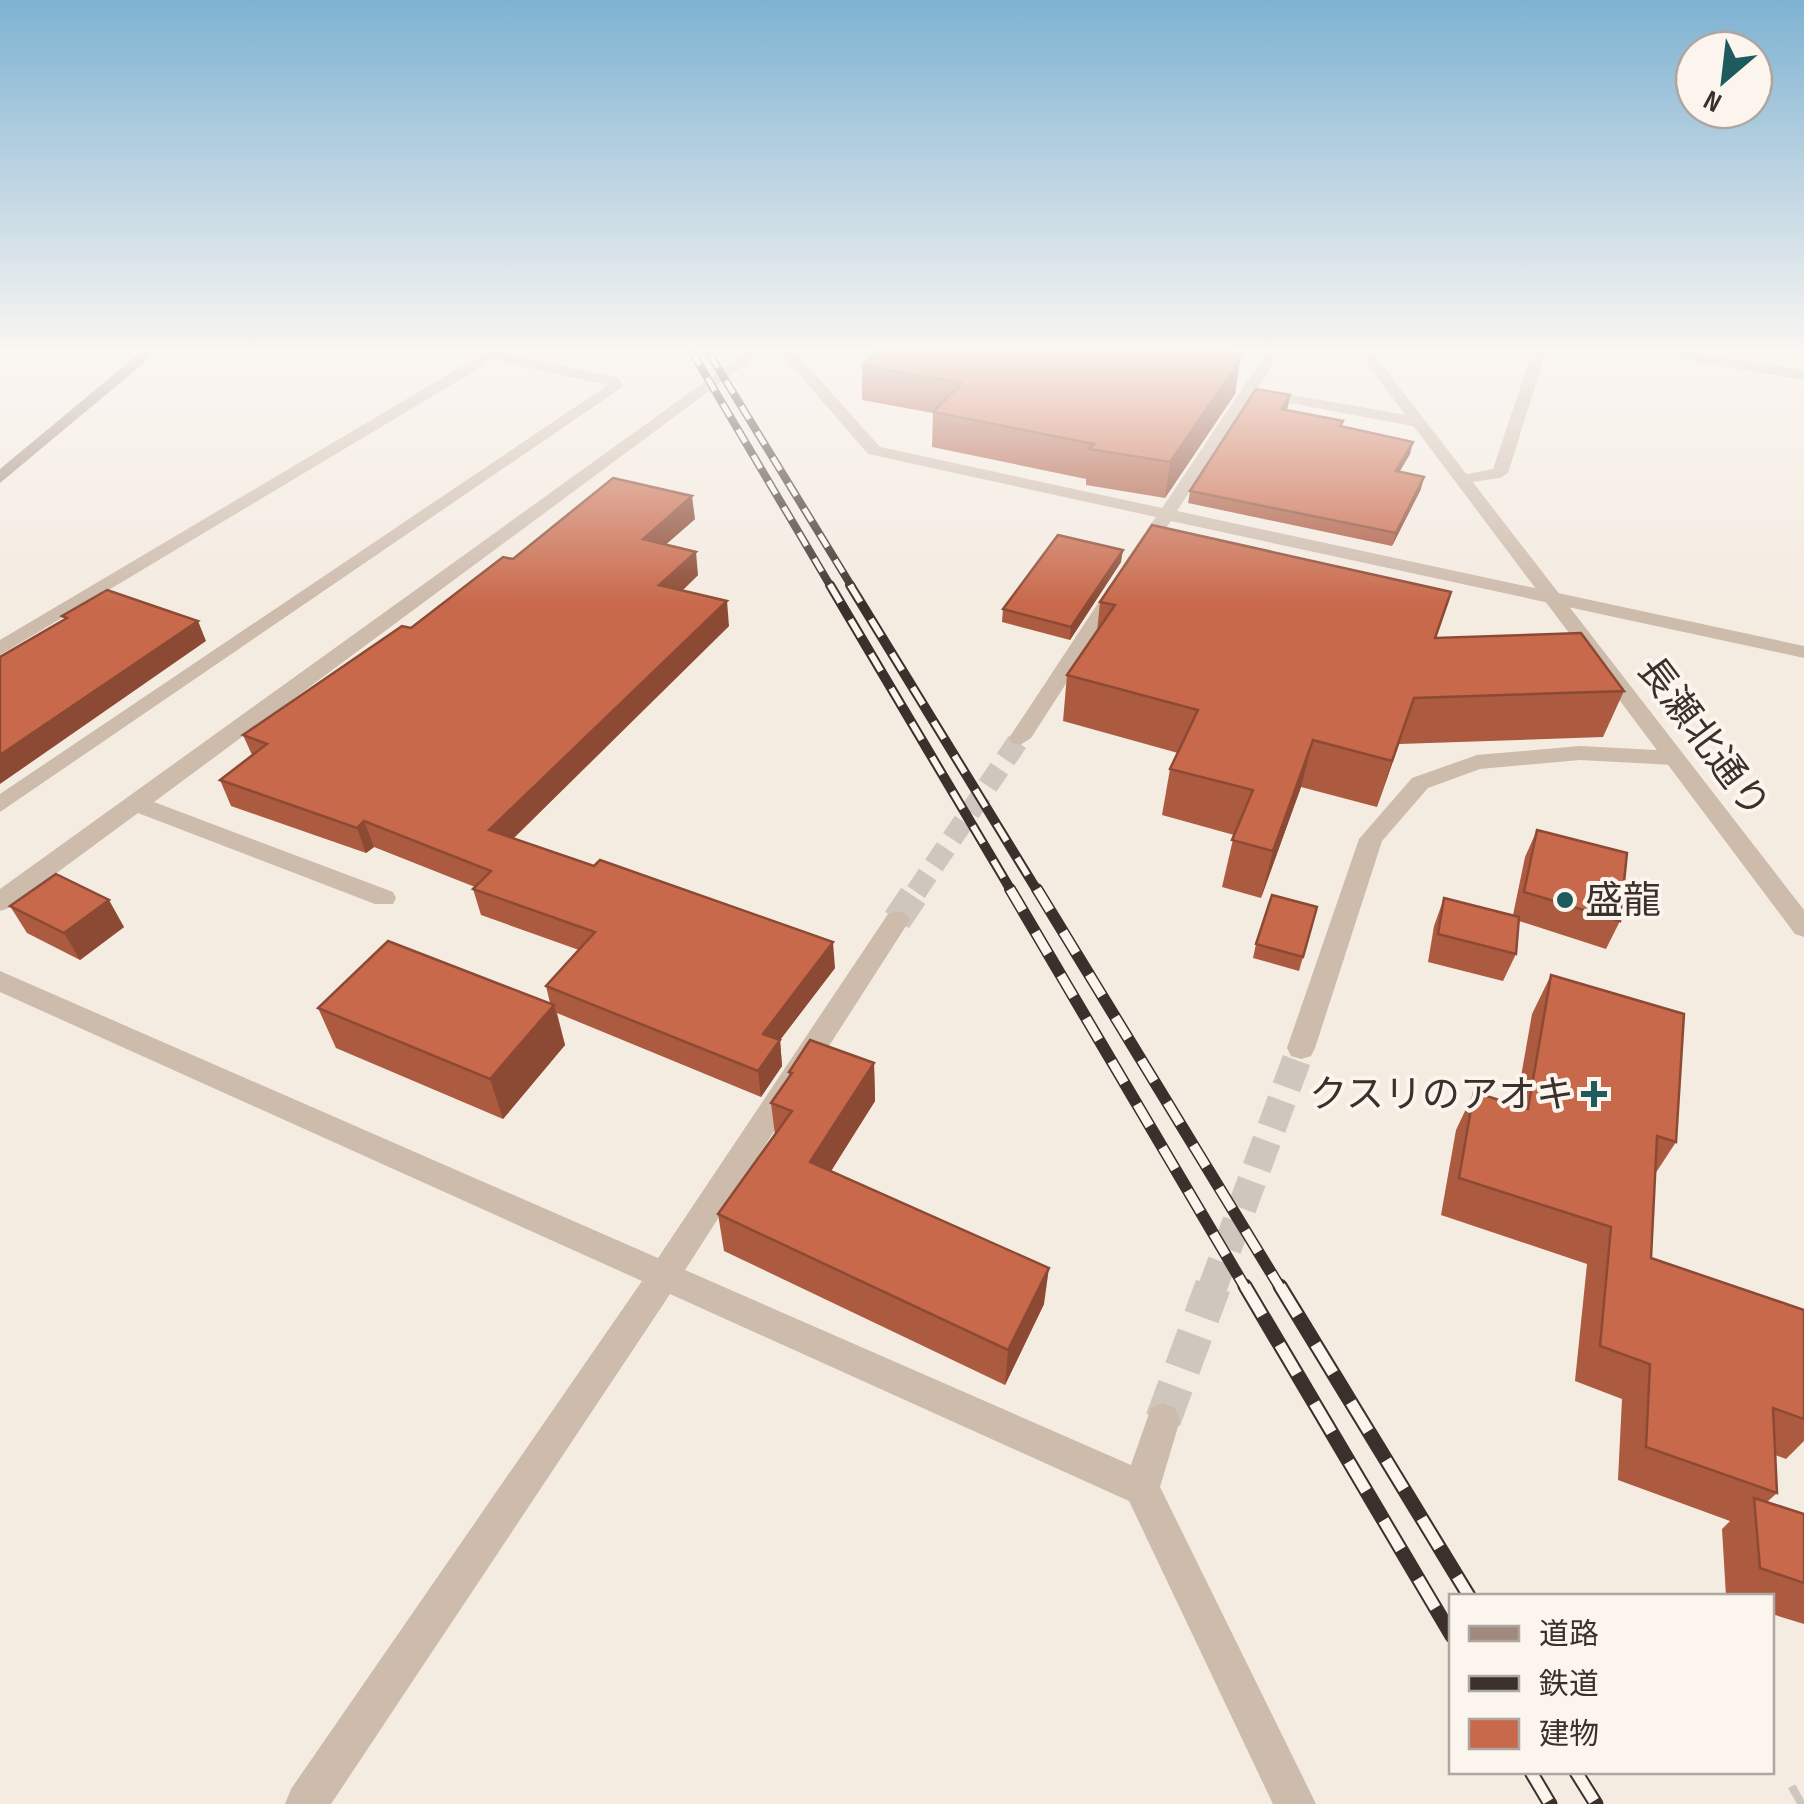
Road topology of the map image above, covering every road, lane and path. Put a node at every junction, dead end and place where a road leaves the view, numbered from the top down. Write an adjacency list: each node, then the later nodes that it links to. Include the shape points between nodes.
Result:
1 (50, 436): 9 (main road)
2 (355, 436): 13 (street)
3 (542, 436): 18 (street)
4 (638, 436): 17 (street)
5 (862, 436): 11 (street, via 874,450)
6 (1218, 436): 11 (street)
7 (1429, 436): 10 (street, 長瀬北通り)
8 (1512, 436): 10 (street, via 1500,474)
9 (0, 478)
10 (1463, 480): 12 (street, 長瀬北通り)
11 (1165, 516): 12 (street); 15 (street)
12 (1547, 594): 14 (street); 16 (street, 長瀬北通り)
13 (0, 649)
14 (1804, 652)
15 (1020, 738)
16 (1674, 758): 22 (street, 長瀬北通り); 24 (street, via 1580,753 1477,762 1420,783 1371,839)
17 (135, 803): 19 (street); 20 (street)
18 (0, 806)
19 (384, 898)
20 (0, 902)
21 (897, 920): 25 (street)
22 (1804, 928)
23 (0, 981): 25 (street)
24 (1302, 1048)
25 (664, 1274): 27 (street); 28 (street)
26 (1162, 1420): 27 (street)
27 (1142, 1488): 29 (street)
28 (306, 1804)
29 (1295, 1804)

